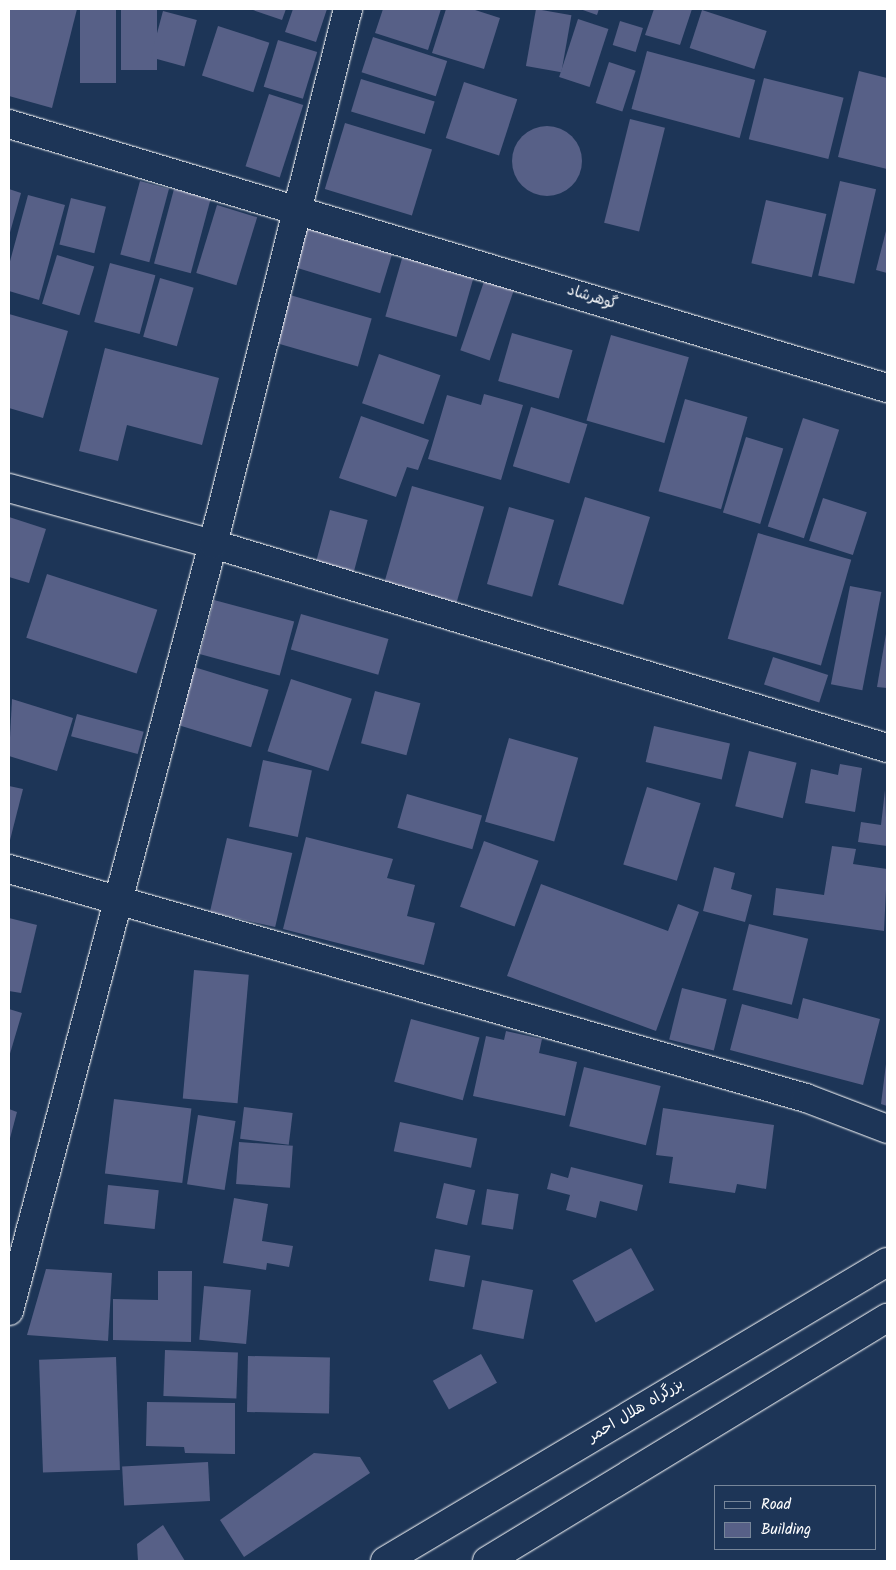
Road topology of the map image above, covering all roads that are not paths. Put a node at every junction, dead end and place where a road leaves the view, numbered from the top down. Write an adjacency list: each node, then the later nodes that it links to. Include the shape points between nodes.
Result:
1 (348, 9): 3 (main road)
2 (9, 124): 3 (main road, گوهرشاد)
3 (297, 209): 4 (main road, گوهرشاد); 6 (main road)
4 (887, 388)
5 (9, 488): 6 (main road)
6 (212, 544): 7 (main road); 9 (main road)
7 (887, 748)
8 (9, 869): 9 (main road)
9 (116, 900): 10 (main road, via 806,1098); 12 (main road)
10 (887, 1129)
11 (887, 1262): 14 (main road, بزرگراه هلال احمر)
12 (9, 1311)
13 (887, 1318): 15 (main road)
14 (385, 1561)
15 (487, 1561)

